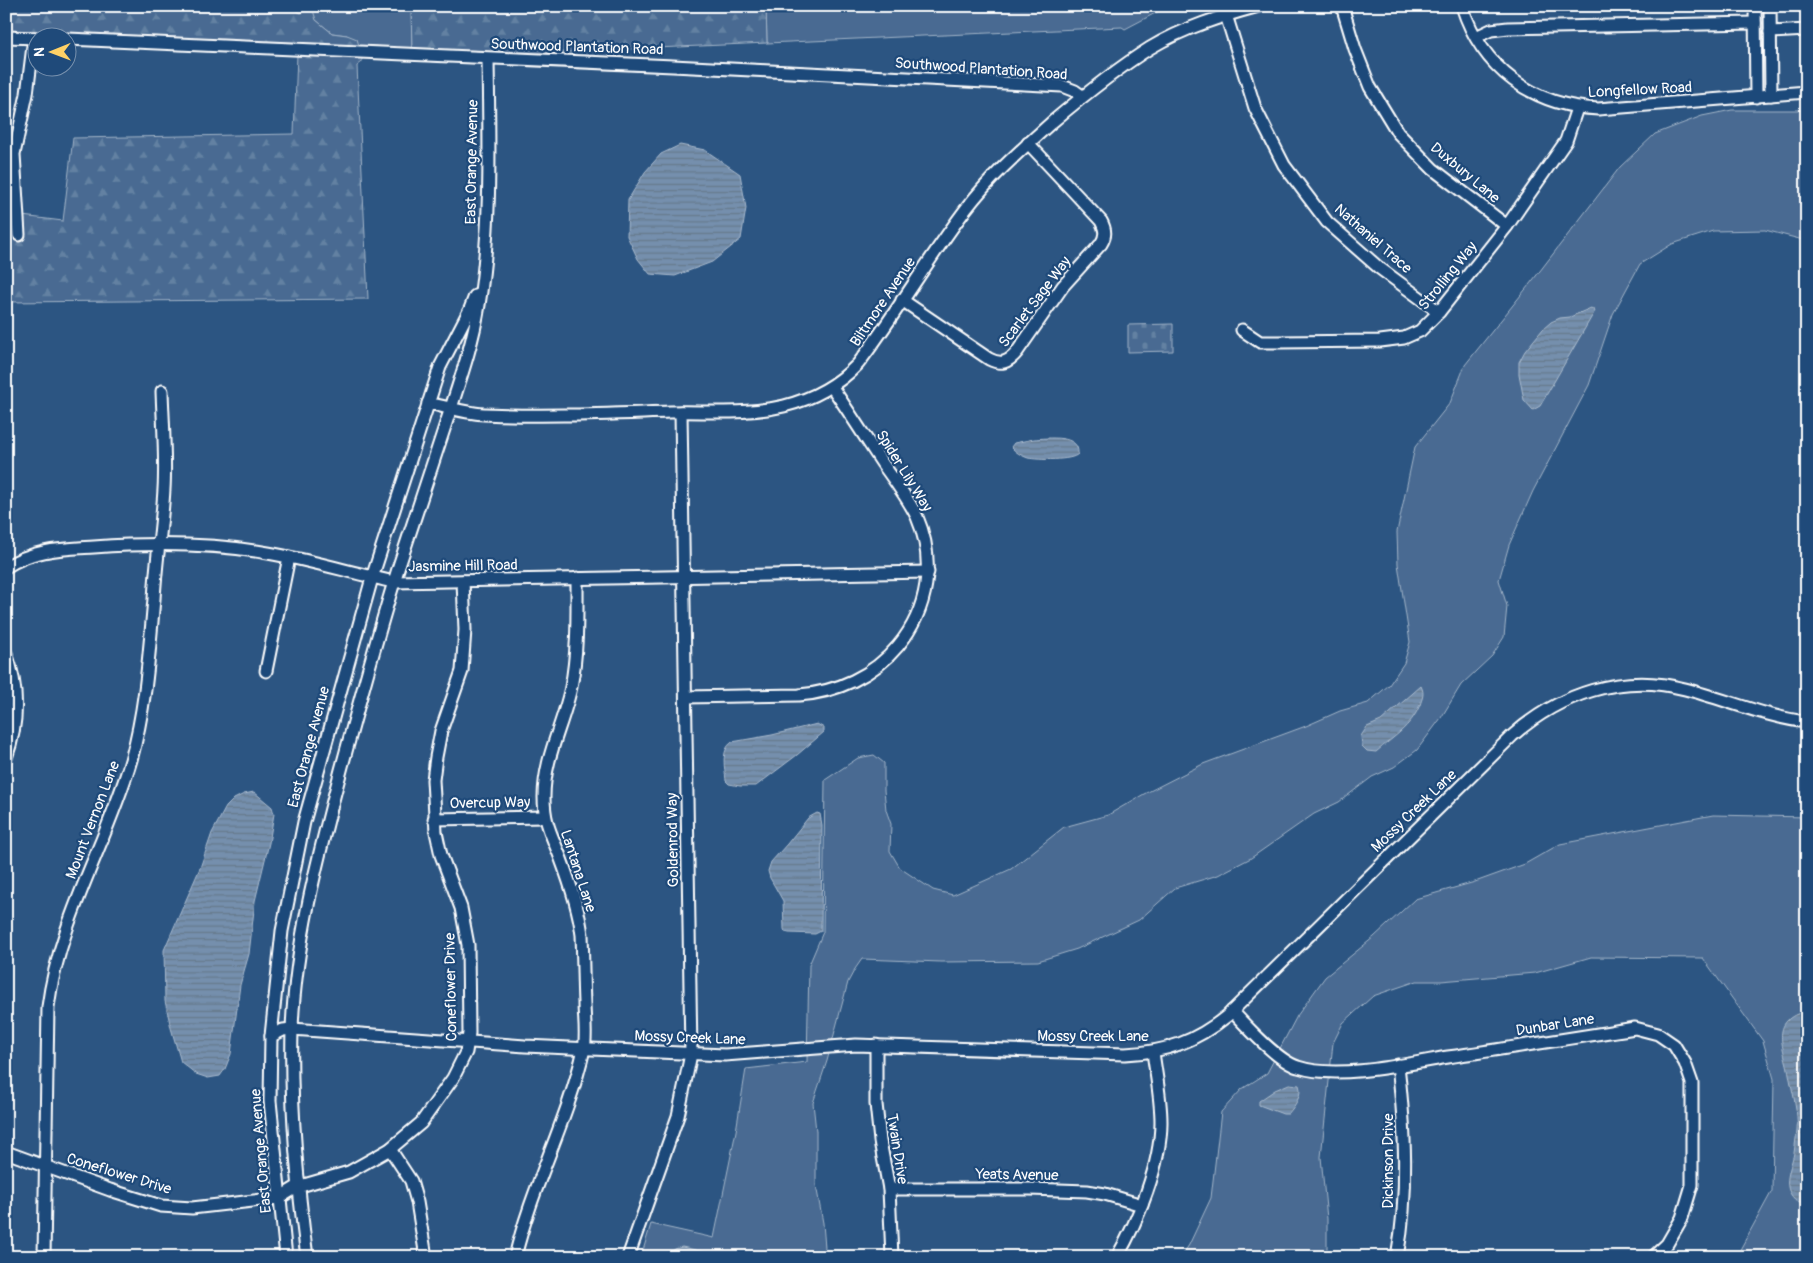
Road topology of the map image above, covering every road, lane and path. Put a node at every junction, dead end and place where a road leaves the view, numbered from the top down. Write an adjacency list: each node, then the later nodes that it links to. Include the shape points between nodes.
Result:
1 (1260, 6): 6 (street, Biltmore Avenue)
2 (1342, 6): 22 (street, Duxbury Lane, via 1370,88 1398,133 1433,169)
3 (1462, 6): 12 (street, Longfellow Road)
4 (1755, 6): 7 (street)
5 (1770, 6): 9 (street)
6 (1226, 15): 18 (street, Biltmore Avenue, via 1152,47); 26 (street, Nathaniel Trace, via 1255,108 1284,166 1327,222 1378,267)
7 (1756, 23): 12 (street, via 1508,28 1491,30); 19 (street)
8 (1807, 30): 9 (street)
9 (1770, 32): 17 (street)
10 (6, 37): 11 (street)
11 (28, 38)
12 (1476, 38): 20 (street, Longfellow Road, via 1503,72 1526,90)
13 (78, 39): 14 (street, Southwood Plantation Road)
14 (488, 59): 18 (street, Southwood Plantation Road, via 1062,86); 24 (street, East Orange Avenue, via 489,180)
15 (30, 78): 23 (street, via 14,154)
16 (1807, 92): 17 (street, Longfellow Road)
17 (1771, 95): 19 (street, Longfellow Road)
18 (1082, 96): 21 (street, Biltmore Avenue)
19 (1756, 97): 20 (street, Longfellow Road)
20 (1577, 108): 22 (street, Strolling Way, via 1566,141)
21 (1028, 143): 25 (street, Biltmore Avenue, via 967,208); 25 (street, Scarlet Sage Way, via 1101,221 1105,233 1101,244 1063,286 1016,352 1007,361 996,363)
22 (1507, 226): 26 (street, Strolling Way)
23 (19, 235)
24 (484, 265): 30 (street, East Orange Avenue, via 470,309 440,367); 31 (street, East Orange Avenue, via 471,346)
25 (902, 300): 28 (street, Biltmore Avenue, via 858,364)
26 (1439, 312): 27 (street, Strolling Way, via 1420,331 1404,338 1380,341 1260,342)
27 (1242, 330)
28 (832, 386): 32 (street, Biltmore Avenue, via 800,402 772,409); 36 (street, Spider Lily Way, via 916,516 926,546)
29 (162, 391): 33 (street, Mount Vernon Lane, via 164,488)
30 (428, 403): 31 (street, Biltmore Avenue); 38 (street, East Orange Avenue)
31 (451, 408): 32 (street, Biltmore Avenue, via 482,414); 41 (street, East Orange Avenue)
32 (681, 412): 37 (street, Goldenrod Way)
33 (159, 544): 34 (street, Jasmine Hill Road, via 238,549); 35 (street, Jasmine Hill Road, via 53,550 26,556); 60 (street, Mount Vernon Lane, via 144,699 131,759 63,942 50,992)
34 (289, 557): 38 (street, Jasmine Hill Road); 43 (street)
35 (6, 567)
36 (928, 572): 37 (street, Jasmine Hill Road); 44 (street, Spider Lily Way, via 923,599 911,628 893,653 864,676 816,694)
37 (684, 576): 39 (street, Jasmine Hill Road); 44 (street, Goldenrod Way)
38 (372, 578): 41 (street, Jasmine Hill Road); 51 (street, East Orange Avenue, via 304,822 282,931)
39 (577, 578): 40 (street, Jasmine Hill Road); 47 (street, Lantana Lane, via 575,661 570,690 546,771)
40 (463, 581): 41 (street, Jasmine Hill Road); 48 (street, Coneflower Drive, via 462,670 436,757)
41 (394, 582): 50 (street, East Orange Avenue, via 313,884 299,961)
42 (6, 652): 46 (street, via 17,706 15,728)
43 (266, 671)
44 (686, 697): 56 (street, Goldenrod Way)
45 (1807, 722): 49 (street, Mossy Creek Lane, via 1684,688 1652,684 1610,686 1566,699 1512,736)
46 (6, 758)
47 (545, 817): 48 (street, Overcup Way); 54 (street, Lantana Lane, via 578,908 582,934)
48 (434, 819): 52 (street, Coneflower Drive, via 441,855 461,908 468,945)
49 (1232, 1011): 55 (street, Mossy Creek Lane, via 1198,1036); 57 (street, Dunbar Lane, via 1274,1052 1296,1067 1332,1073)
50 (292, 1029): 51 (street, Mossy Creek Lane); 52 (street, Mossy Creek Lane); 61 (street, East Orange Avenue)
51 (271, 1036): 63 (street, East Orange Avenue, via 270,1101)
52 (468, 1041): 54 (street, Mossy Creek Lane); 58 (street, Coneflower Drive, via 453,1078 421,1123)
53 (876, 1045): 55 (street, Mossy Creek Lane, via 1125,1054); 56 (street, Mossy Creek Lane, via 743,1055); 62 (street, Twain Drive, via 876,1104)
54 (584, 1049): 56 (street, Mossy Creek Lane); 70 (street, Lantana Lane)
55 (1153, 1052): 64 (street, via 1161,1129)
56 (691, 1054): 71 (street, Goldenrod Way, via 678,1116)
57 (1398, 1065): 74 (street, Dickinson Drive, via 1404,1113 1404,1196); 75 (street, Dunbar Lane, via 1635,1028 1658,1034 1674,1045 1692,1083 1692,1185 1682,1218 1666,1244)
58 (390, 1149): 61 (street, Coneflower Drive, via 349,1172); 69 (street, via 411,1182)
59 (6, 1152): 60 (street, Coneflower Drive)
60 (46, 1166): 63 (street, Coneflower Drive, via 161,1206 192,1208); 66 (street, Mount Vernon Lane)
61 (297, 1187): 63 (street, Coneflower Drive); 65 (street, East Orange Avenue)
62 (889, 1189): 64 (street, Yeats Avenue, via 1086,1191); 72 (street, Twain Drive)
63 (279, 1198): 65 (street); 67 (street, East Orange Avenue)
64 (1142, 1205): 73 (street)
65 (300, 1208): 68 (street, East Orange Avenue)
66 (44, 1257)
67 (286, 1257)
68 (307, 1257)
69 (426, 1257)
70 (515, 1257)
71 (628, 1257)
72 (892, 1257)
73 (1117, 1257)
74 (1397, 1257)
75 (1653, 1257)

